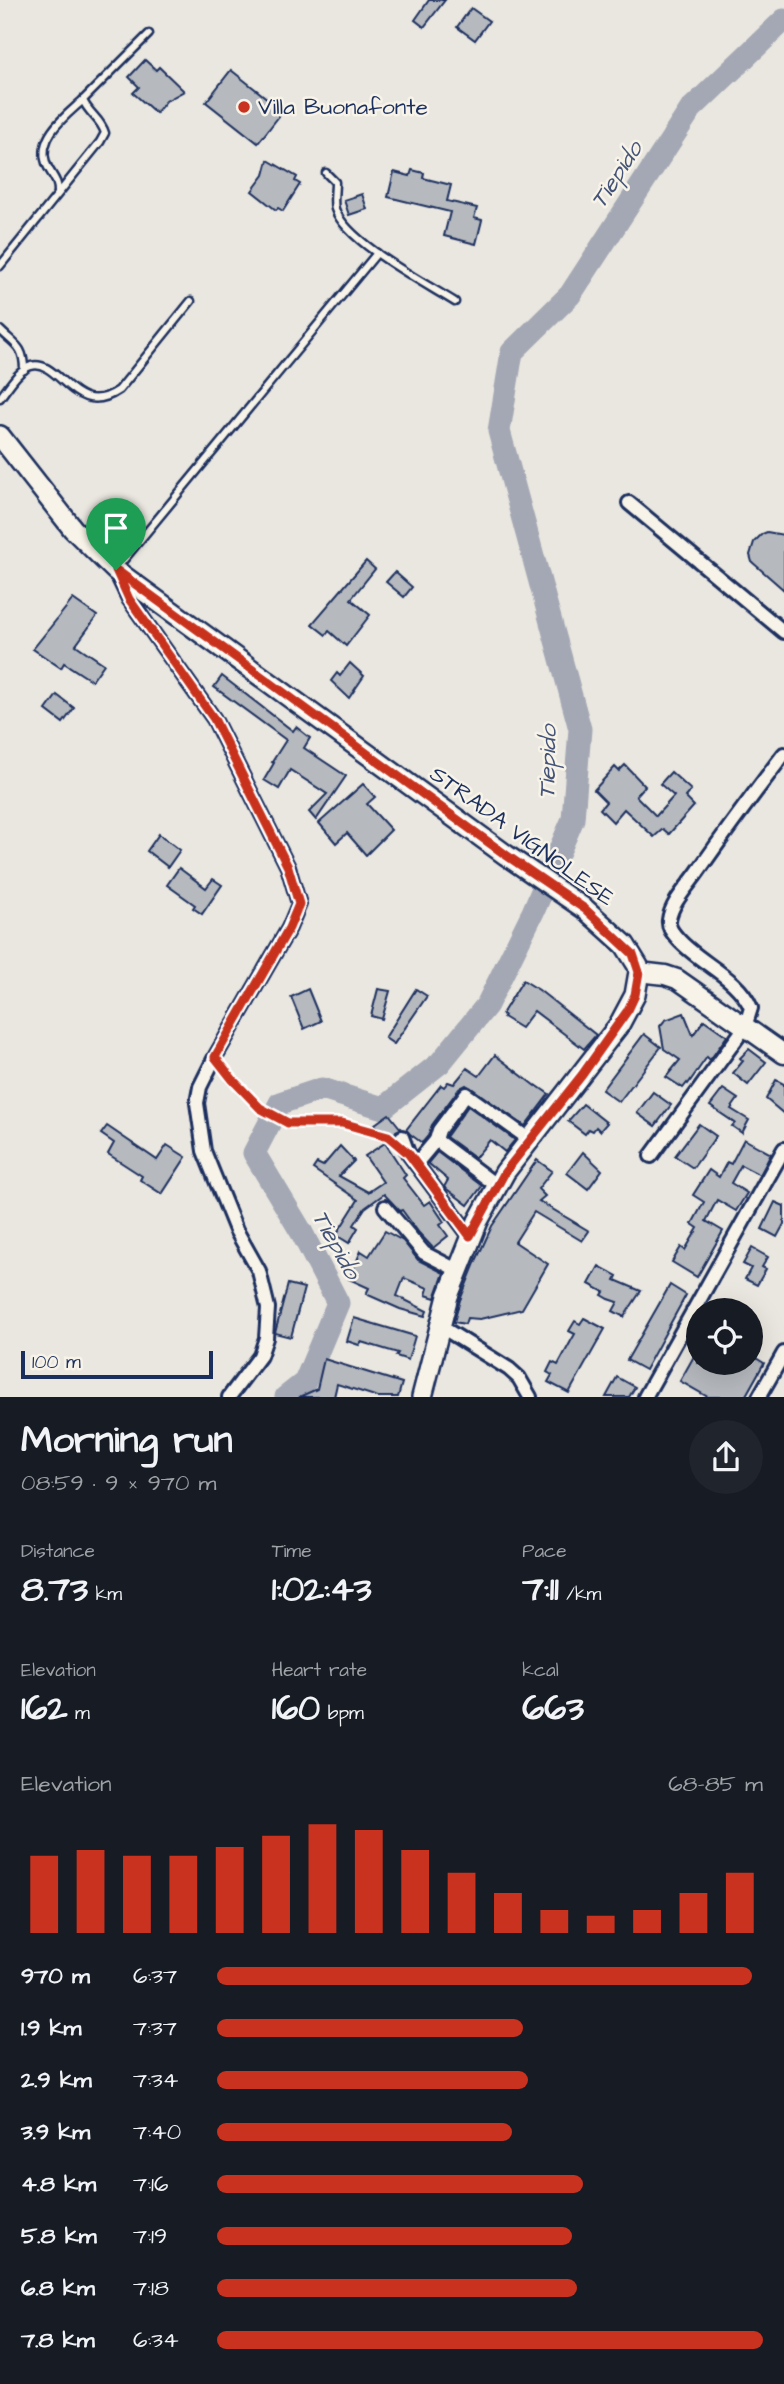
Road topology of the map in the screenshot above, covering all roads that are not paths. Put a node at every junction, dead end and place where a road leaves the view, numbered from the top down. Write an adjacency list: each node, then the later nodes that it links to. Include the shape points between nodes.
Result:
1 (149, 34): 2 (lane)
2 (83, 100): 4 (lane, via 57,125 46,147); 4 (lane, via 105,133)
3 (326, 173): 5 (lane, via 335,182 338,216)
4 (58, 195): 6 (lane)
5 (377, 253): 8 (lane); 14 (lane)
6 (0, 266)
7 (191, 301): 10 (lane, via 119,390 108,397 85,396 40,365)
8 (455, 302)
9 (0, 330): 10 (lane, via 20,348)
10 (24, 370): 11 (lane)
11 (0, 398)
12 (0, 436): 14 (main road, STRADA VIGNOLESE, via 73,529)
13 (629, 503): 15 (street)
14 (116, 570): 17 (main road, STRADA VIGNOLESE, via 585,909 625,945); 33 (street, via 129,599 214,719 288,867 299,904 215,1057 197,1103 208,1161 236,1230 259,1271 268,1308 260,1356)
15 (784, 632)
16 (784, 754): 18 (street, via 669,918 669,928 678,940 747,999 751,1008)
17 (639, 972): 18 (street, via 677,979); 22 (main road, via 635,995 619,1025)
18 (745, 1027): 19 (street); 24 (street)
19 (784, 1054)
20 (402, 1137): 25 (street)
21 (436, 1140): 22 (street, via 467,1094); 25 (street); 26 (street)
22 (530, 1140): 26 (main road)
23 (784, 1149): 35 (street)
24 (651, 1156)
25 (416, 1164): 28 (street)
26 (497, 1186): 28 (main road)
27 (384, 1206): 29 (street, via 424,1253)
28 (470, 1236): 29 (main road)
29 (457, 1270): 30 (main road)
30 (440, 1326): 32 (street, via 509,1369); 34 (main road)
31 (784, 1353): 36 (street)
32 (526, 1394)
33 (229, 1397)
34 (422, 1397)
35 (645, 1397)
36 (760, 1397)

